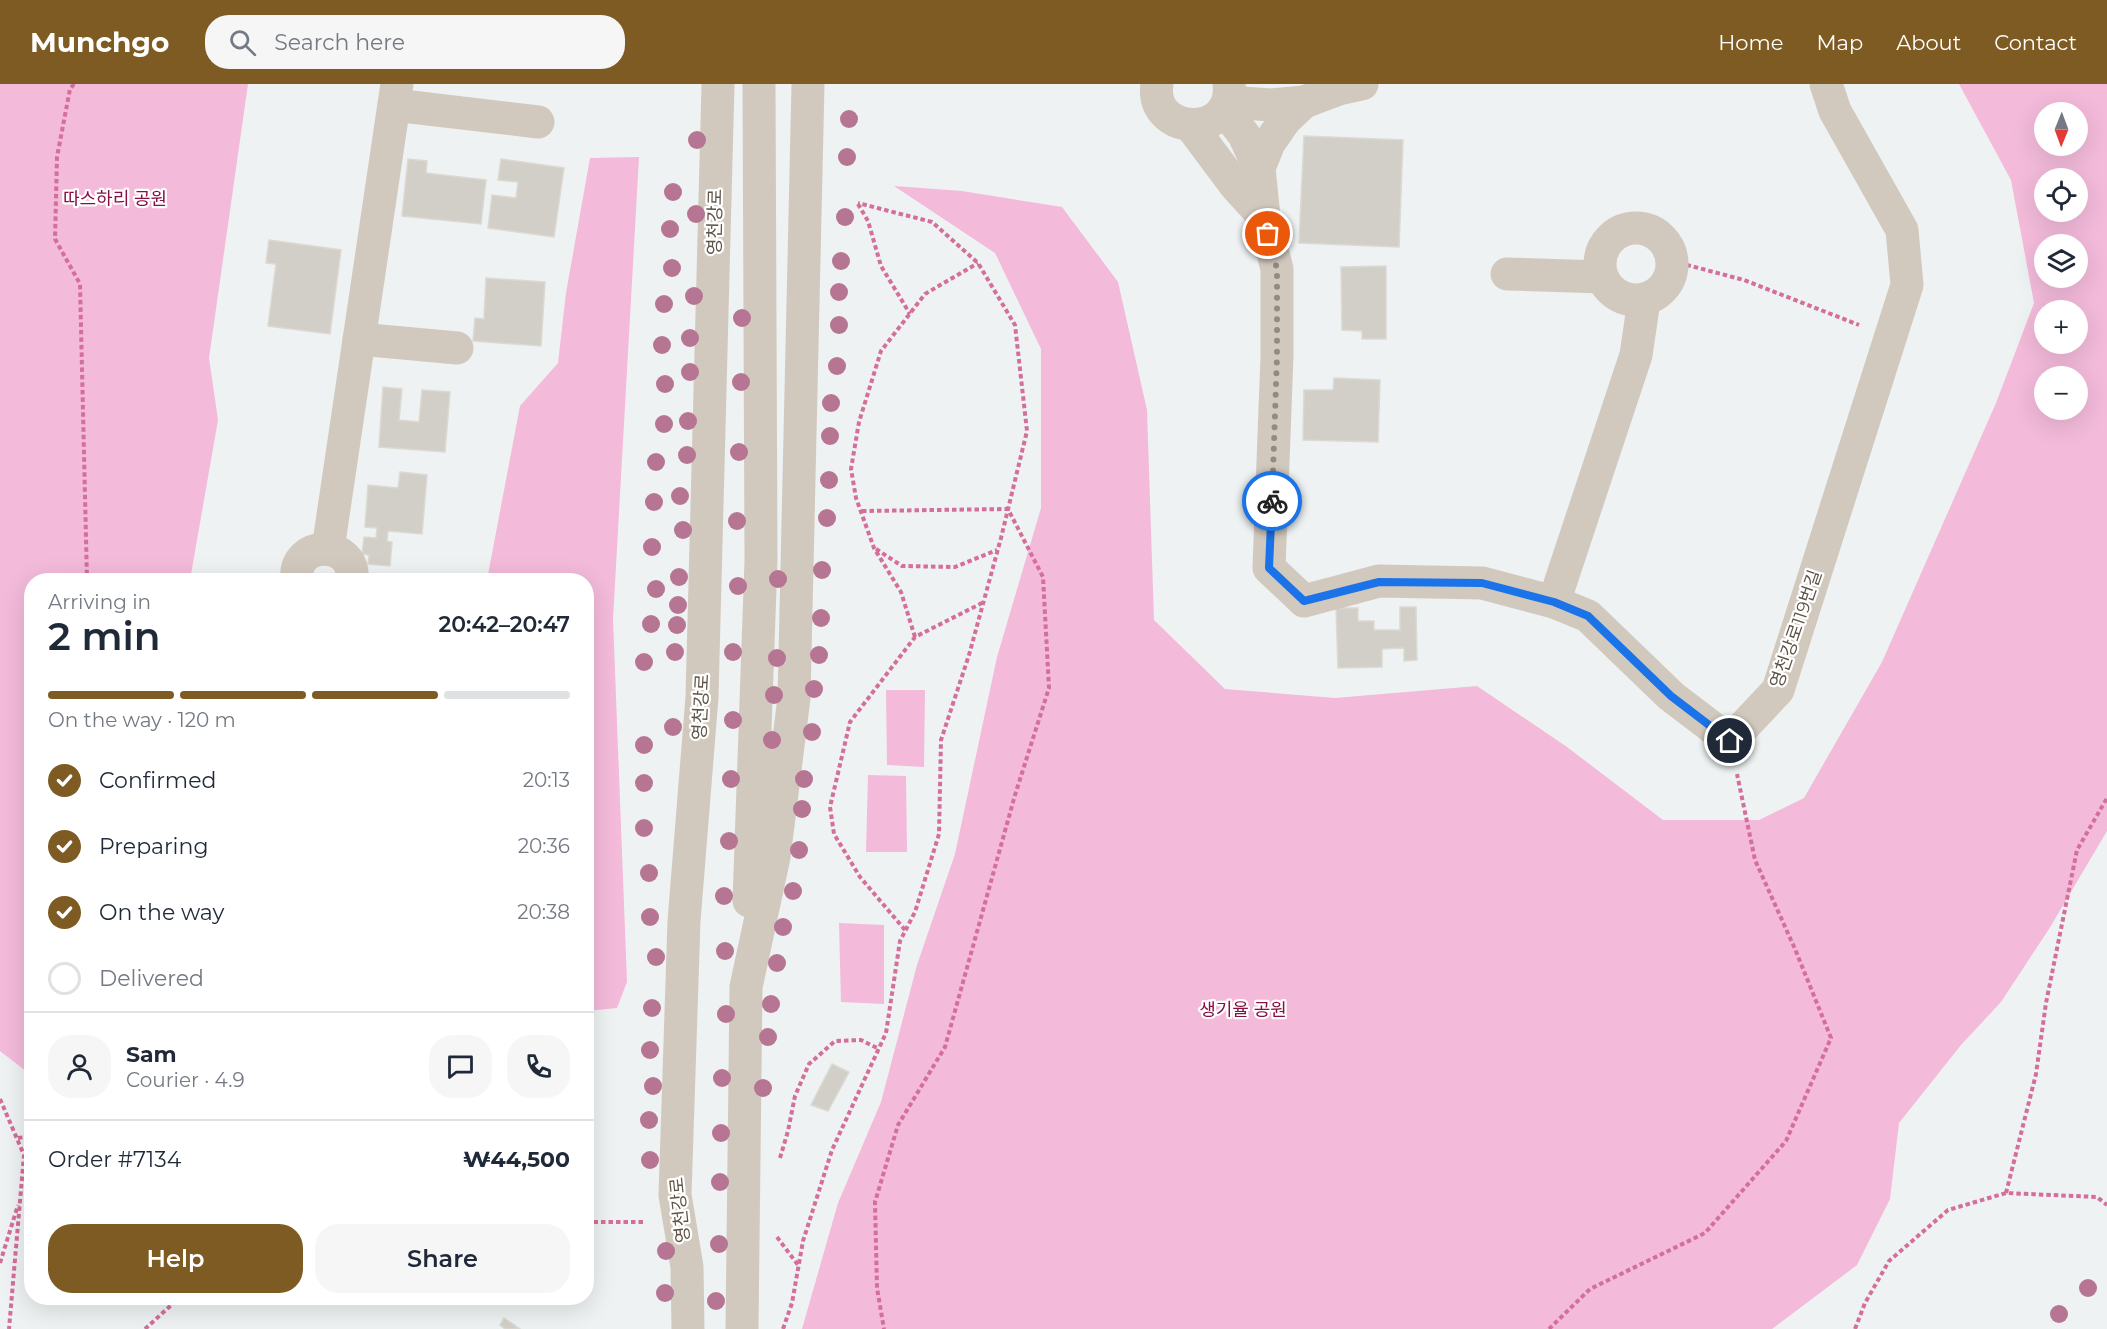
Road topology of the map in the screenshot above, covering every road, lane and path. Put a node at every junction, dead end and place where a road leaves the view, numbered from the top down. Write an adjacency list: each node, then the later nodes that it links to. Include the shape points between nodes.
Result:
1 (74, 84): 28 (path, via 57,157 55,239 80,285)
2 (718, 84): 54 (street, 영천강로, via 702,697 684,921 675,1195 687,1267)
3 (759, 84): 37 (street, via 761,560)
4 (808, 84): 37 (street, via 794,698 774,857)
5 (1157, 84): 11 (street, via 1159,104 1166,114)
6 (1826, 84): 20 (street, 영천강로119번길, via 1835,111 1902,230 1907,285)
7 (1332, 90): 9 (street, via 1272,105); 12 (street, via 1285,120 1269,143)
8 (396, 94): 10 (street); 21 (street)
9 (1227, 98): 11 (street, via 1215,119); 12 (street)
10 (538, 122)
11 (1191, 126): 13 (street, via 1235,186)
12 (1259, 168): 13 (street)
13 (1264, 217): 32 (street, via 1277,269 1269,568 1304,601 1391,582 1482,583)
14 (1672, 261): 17 (street, via 1662,239 1641,228 1628,229 1605,247 1600,265); 18 (street, via 1665,286); 20 (path, via 1744,280)
15 (978, 263): 19 (path, via 925,294); 19 (path, via 932,222 858,203 868,221 881,266); 23 (path, via 1015,325 1027,431)
16 (1507, 274): 17 (street)
17 (1602, 277): 18 (street, via 1618,296)
18 (1644, 300): 32 (street, via 1636,355)
19 (910, 314): 24 (path, via 881,351 859,422 851,469)
20 (1890, 337): 34 (street, 영천강로119번길, via 1778,690)
21 (359, 339): 22 (street); 26 (street)
22 (457, 348)
23 (1008, 508): 24 (path); 27 (path); 57 (path, via 1043,577 1049,688 945,1047 898,1125 875,1202 877,1288)
24 (862, 511): 25 (path)
25 (874, 548): 27 (path, via 902,567 955,567); 33 (path, via 901,592)
26 (328, 549): 29 (street, via 303,558); 30 (street, via 348,561)
27 (998, 549): 31 (path)
28 (87, 573)
29 (298, 573)
30 (351, 573)
31 (984, 602): 33 (path); 36 (path, via 940,740 939,834 915,912)
32 (1554, 602): 34 (street, via 1588,616 1671,696)
33 (915, 637): 36 (path, via 850,722 830,807 834,834 860,877)
34 (1730, 741): 58 (path, via 1755,860 1831,1038 1786,1141 1706,1233 1590,1289)
35 (2107, 798): 43 (path, via 2077,850 2036,1074)
36 (905, 930): 38 (path, via 886,1033)
37 (746, 987): 55 (street)
38 (879, 1049): 42 (path, via 861,1040 835,1041 809,1064 795,1096); 50 (path, via 832,1150)
39 (0, 1099): 41 (path)
40 (24, 1137): 41 (path)
41 (17, 1138): 44 (path, via 24,1155)
42 (778, 1163)
43 (2006, 1193): 45 (path, via 2097,1197); 59 (path, via 1948,1210 1889,1261)
44 (21, 1196): 49 (path); 52 (path)
45 (2107, 1205)
46 (594, 1222): 47 (path)
47 (643, 1222)
48 (773, 1232): 50 (path)
49 (0, 1263)
50 (799, 1265): 56 (path)
51 (171, 1305): 53 (path)
52 (9, 1329)
53 (145, 1329)
54 (688, 1329)
55 (742, 1329)
56 (783, 1329)
57 (884, 1329)
58 (1549, 1329)
59 (1855, 1329)

